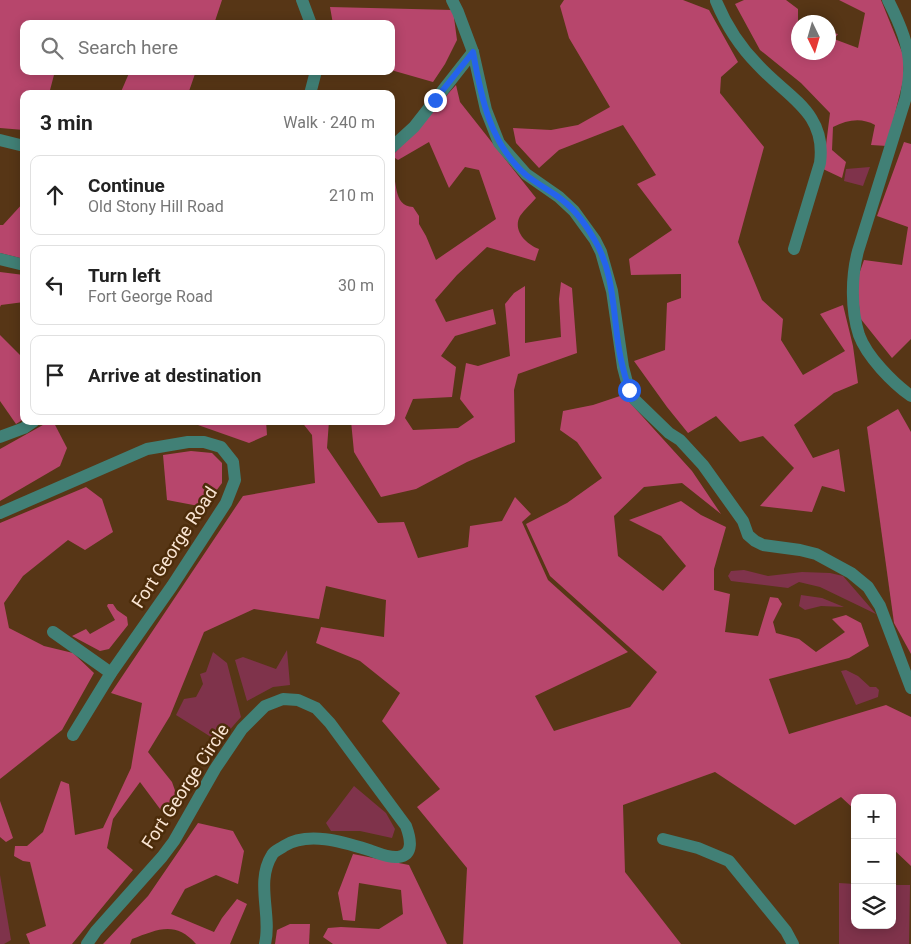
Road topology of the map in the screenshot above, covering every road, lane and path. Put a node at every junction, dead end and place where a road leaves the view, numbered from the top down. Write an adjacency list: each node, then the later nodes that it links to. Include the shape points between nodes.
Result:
1 (302, 0): 5 (street)
2 (452, 0): 6 (street)
3 (719, 0): 12 (street, via 725,21 741,46 808,112 821,138 820,163)
4 (888, 0): 15 (street, via 905,39 910,72 906,97 854,264 853,290 860,336 878,366)
5 (310, 20)
6 (473, 52): 10 (street, via 414,127); 21 (street, via 486,110 499,143 526,174 574,211 602,252 612,291 623,367 635,400 703,465 755,541 763,546 816,554 852,573 868,588 880,606)
7 (315, 75): 8 (street)
8 (311, 90)
9 (0, 140): 11 (street)
10 (395, 144)
11 (20, 145)
12 (794, 249)
13 (0, 259): 14 (street)
14 (20, 264)
15 (911, 396)
16 (28, 425): 17 (street)
17 (0, 437)
18 (0, 514): 20 (street, Fort George Road, via 147,449 204,442 221,447 233,462 235,480 226,503)
19 (53, 632): 20 (street)
20 (111, 673): 22 (street, Fort George Road)
21 (911, 688)
22 (73, 735)
23 (663, 839): 26 (street, via 698,848 729,861)
24 (87, 944): 25 (street, Fort George Circle, via 174,841 215,768 242,729 265,706 282,700 298,700 316,708 330,723 406,826 410,848 400,857 389,856 314,838 291,842 272,853 264,874 268,932)
25 (265, 944)
26 (793, 944)

